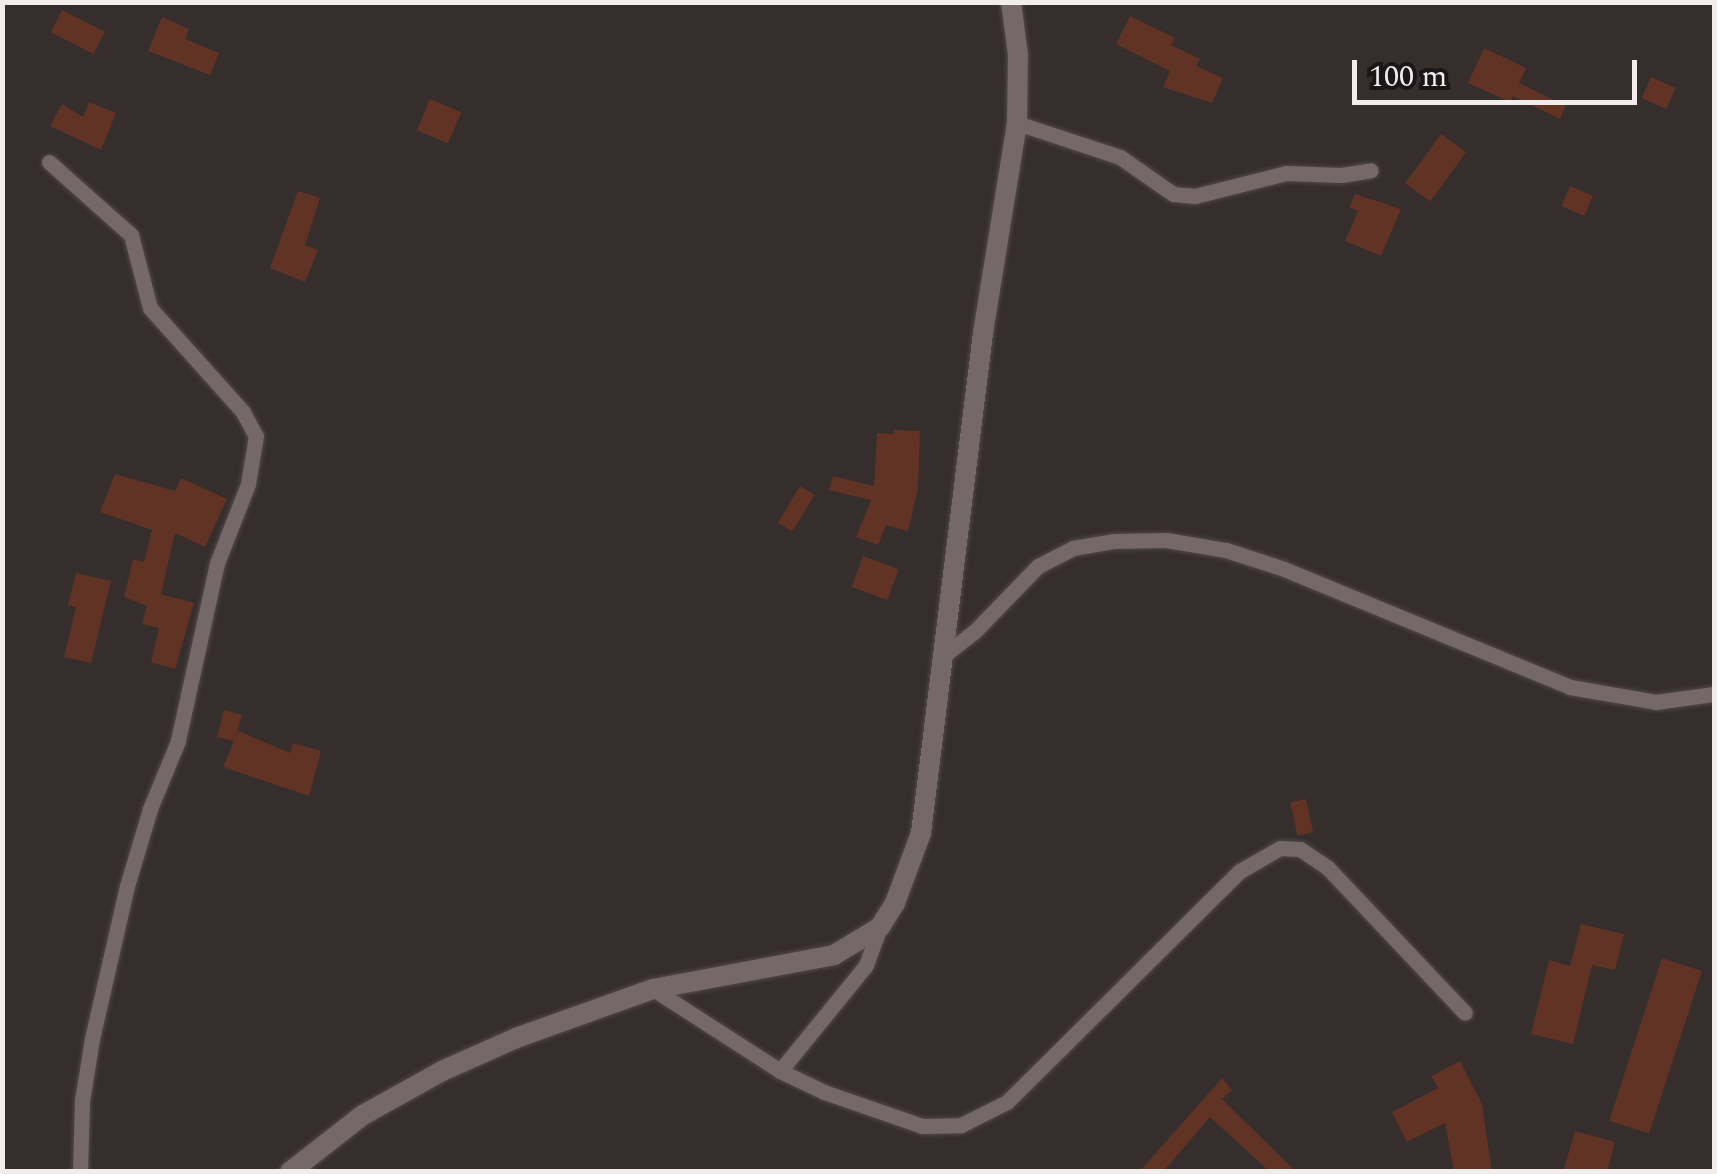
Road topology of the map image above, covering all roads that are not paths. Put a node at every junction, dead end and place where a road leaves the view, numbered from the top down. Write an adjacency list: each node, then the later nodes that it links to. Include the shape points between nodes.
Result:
1 (1011, 2): 2 (street)
2 (1017, 123): 4 (street, via 1120,157 1173,194 1195,196 1286,174); 5 (street)
3 (49, 162): 11 (street, via 132,235 150,308 243,412 256,436 248,484 208,599 178,741 127,886 92,1039)
4 (1370, 170)
5 (943, 656): 6 (street, via 1038,566 1073,548 1166,540 1284,569 1570,687 1656,702); 7 (street, via 921,833 909,874)
6 (1714, 694)
7 (880, 926): 8 (street, via 834,956); 10 (street, via 866,965)
8 (653, 989): 10 (street); 12 (street, via 442,1071 363,1114)
9 (1465, 1013): 10 (street, via 1328,868 1300,849 1280,848 1240,871 983,1118 961,1126 922,1126)
10 (780, 1071)
11 (80, 1172)
12 (290, 1172)

